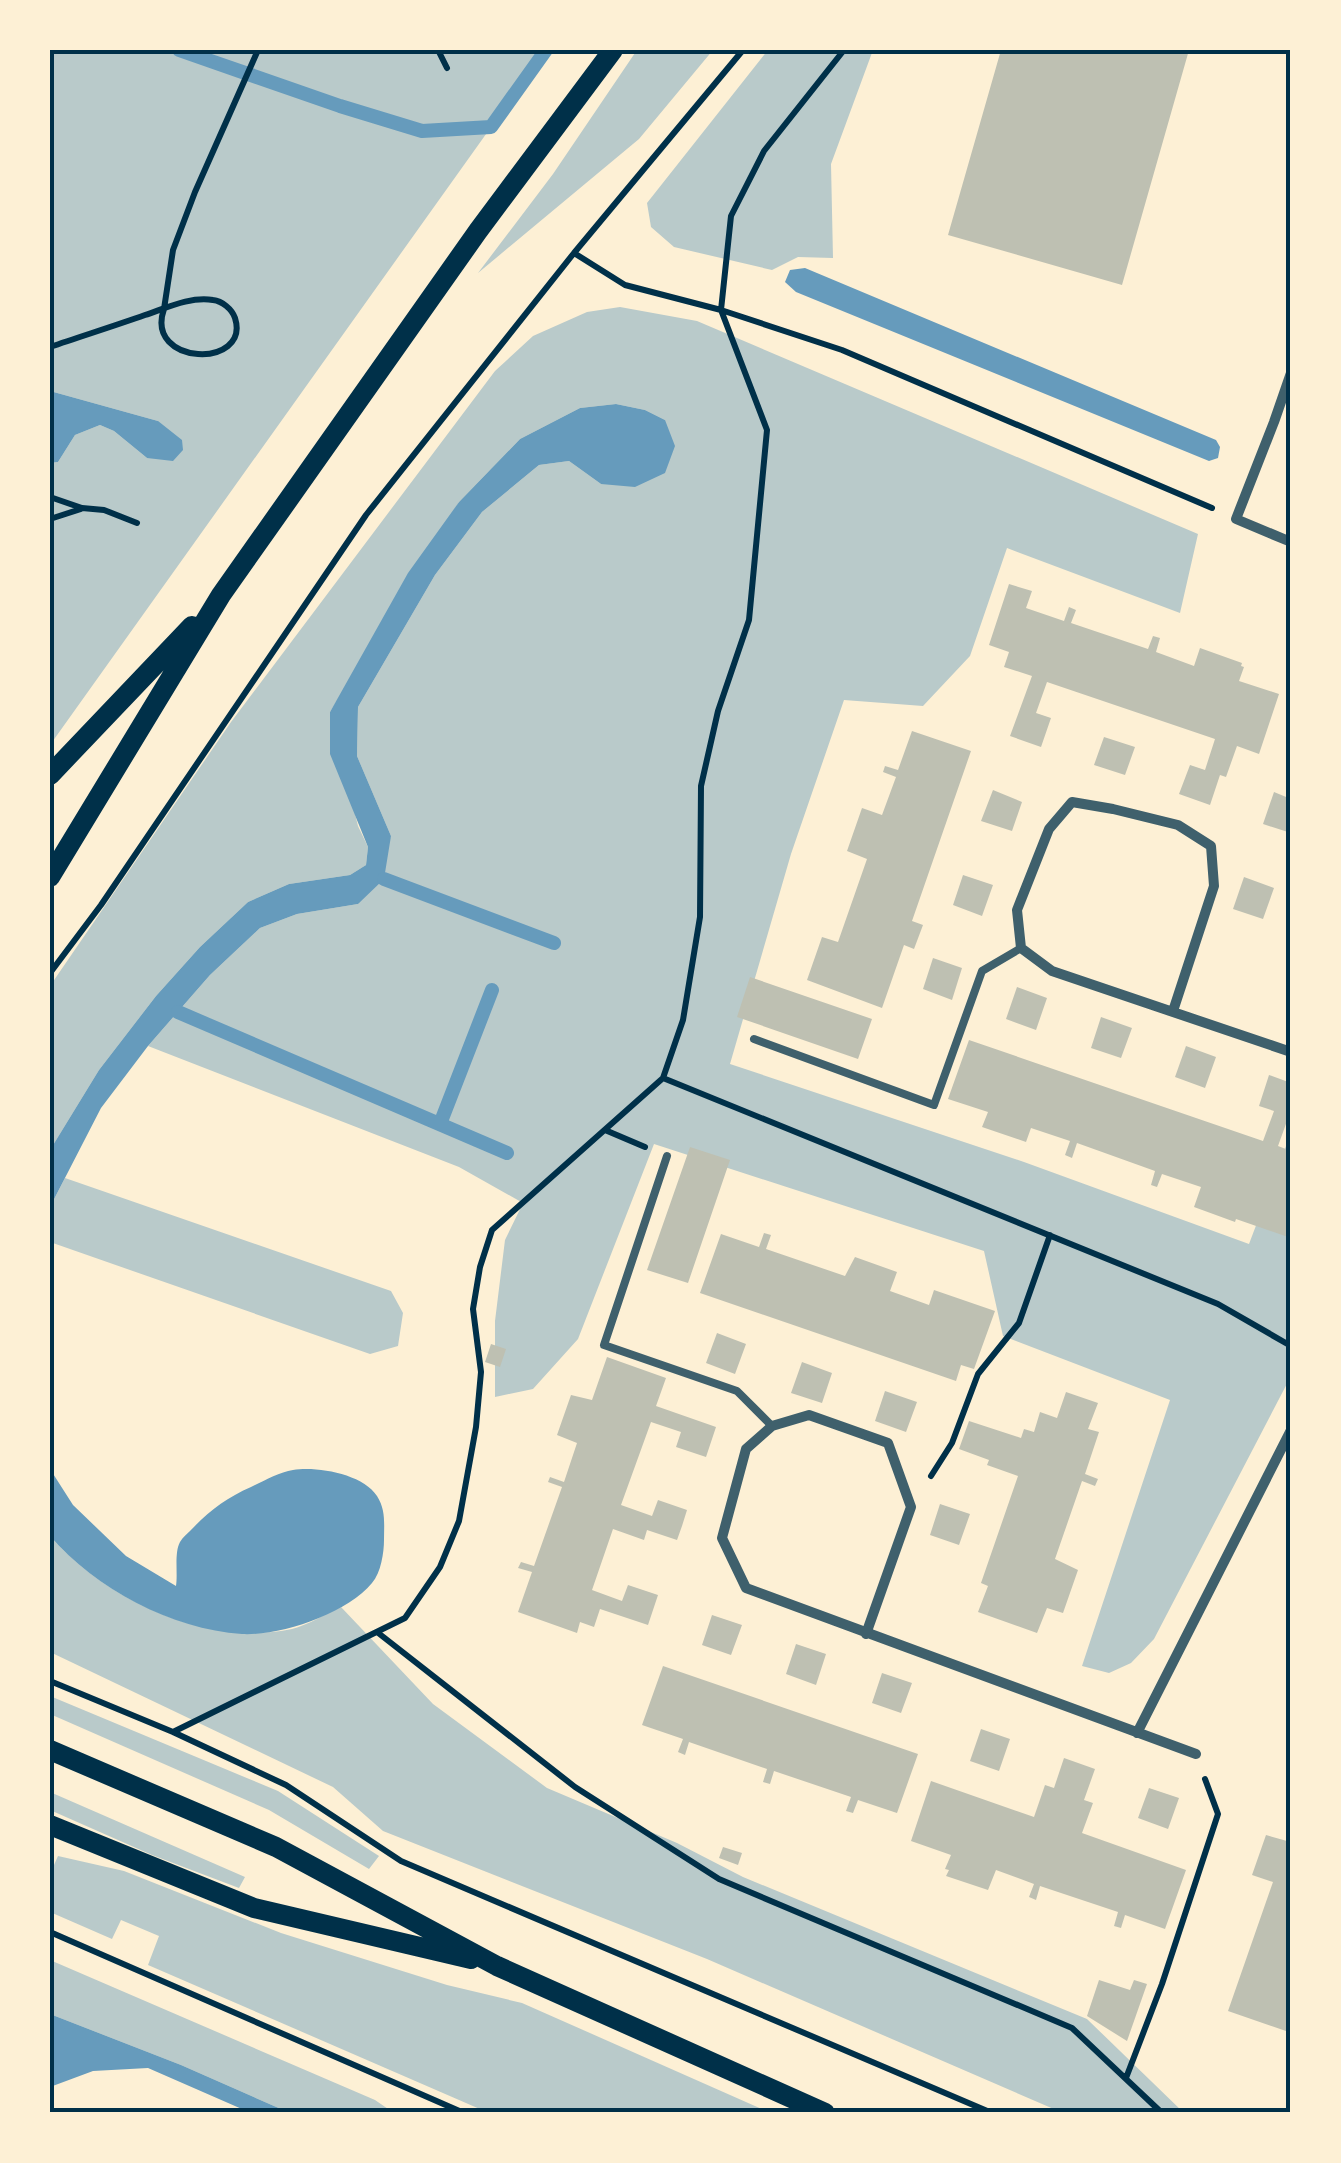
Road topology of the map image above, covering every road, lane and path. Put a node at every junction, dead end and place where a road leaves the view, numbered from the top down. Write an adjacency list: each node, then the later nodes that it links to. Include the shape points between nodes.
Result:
1 (258, 50): 10 (path, via 173,250)
2 (356, 50): 3 (path)
3 (366, 50)
4 (438, 50): 8 (path)
5 (614, 50): 20 (main road)
6 (743, 50): 9 (path)
7 (844, 50): 11 (path, via 764,151 731,216)
8 (448, 68)
9 (574, 253): 11 (path, via 625,285); 24 (path, via 366,515)
10 (164, 309): 10 (path, via 217,300 232,310 236,336 217,353 187,351 169,344 161,330); 12 (path)
11 (722, 310): 17 (path, via 842,350); 28 (path, via 768,430 749,620 701,786 700,917 683,1020)
12 (50, 347)
13 (1291, 373): 17 (street)
14 (50, 497): 15 (path)
15 (82, 508): 16 (path); 18 (path)
16 (50, 519)
17 (1236, 519): 19 (street)
18 (137, 522)
19 (1291, 542)
20 (221, 596): 21 (main road); 22 (main road)
21 (50, 775)
22 (50, 877)
23 (1021, 948): 25 (street, via 1052,971); 25 (street, via 1017,910 1049,829 1072,802 1178,825 1211,846 1214,886); 26 (lane, via 982,970 934,1105)
24 (50, 974)
25 (1173, 1011): 27 (street)
26 (754, 1039)
27 (1291, 1052)
28 (663, 1078): 29 (path); 31 (path)
29 (605, 1130): 30 (path); 36 (path, via 492,1230 473,1308 481,1372 459,1521 440,1567 405,1618)
30 (666, 1156): 33 (lane, via 604,1345 737,1391)
31 (1050, 1235): 32 (path, via 1218,1304); 35 (path, via 1020,1323 978,1374 952,1443)
32 (1291, 1346)
33 (772, 1426): 35 (street, via 809,1415 888,1443); 37 (street, via 746,1448 722,1538 746,1588)
34 (1291, 1430): 40 (street)
35 (912, 1506): 37 (street)
36 (377, 1632): 39 (path); 46 (path, via 575,1787 719,1879 1072,2028)
37 (866, 1634): 40 (street)
38 (50, 1681): 39 (path)
39 (172, 1732): 49 (path, via 286,1785 401,1861)
40 (1137, 1733): 42 (street)
41 (50, 1750): 45 (main road, via 276,1847)
42 (1196, 1754): 46 (path, via 1218,1814)
43 (50, 1825): 45 (main road, via 254,1908)
44 (50, 1932): 47 (path)
45 (497, 1966): 48 (main road)
46 (1126, 2078): 50 (path)
47 (464, 2113)
48 (825, 2113)
49 (992, 2113)
50 (1162, 2113)

